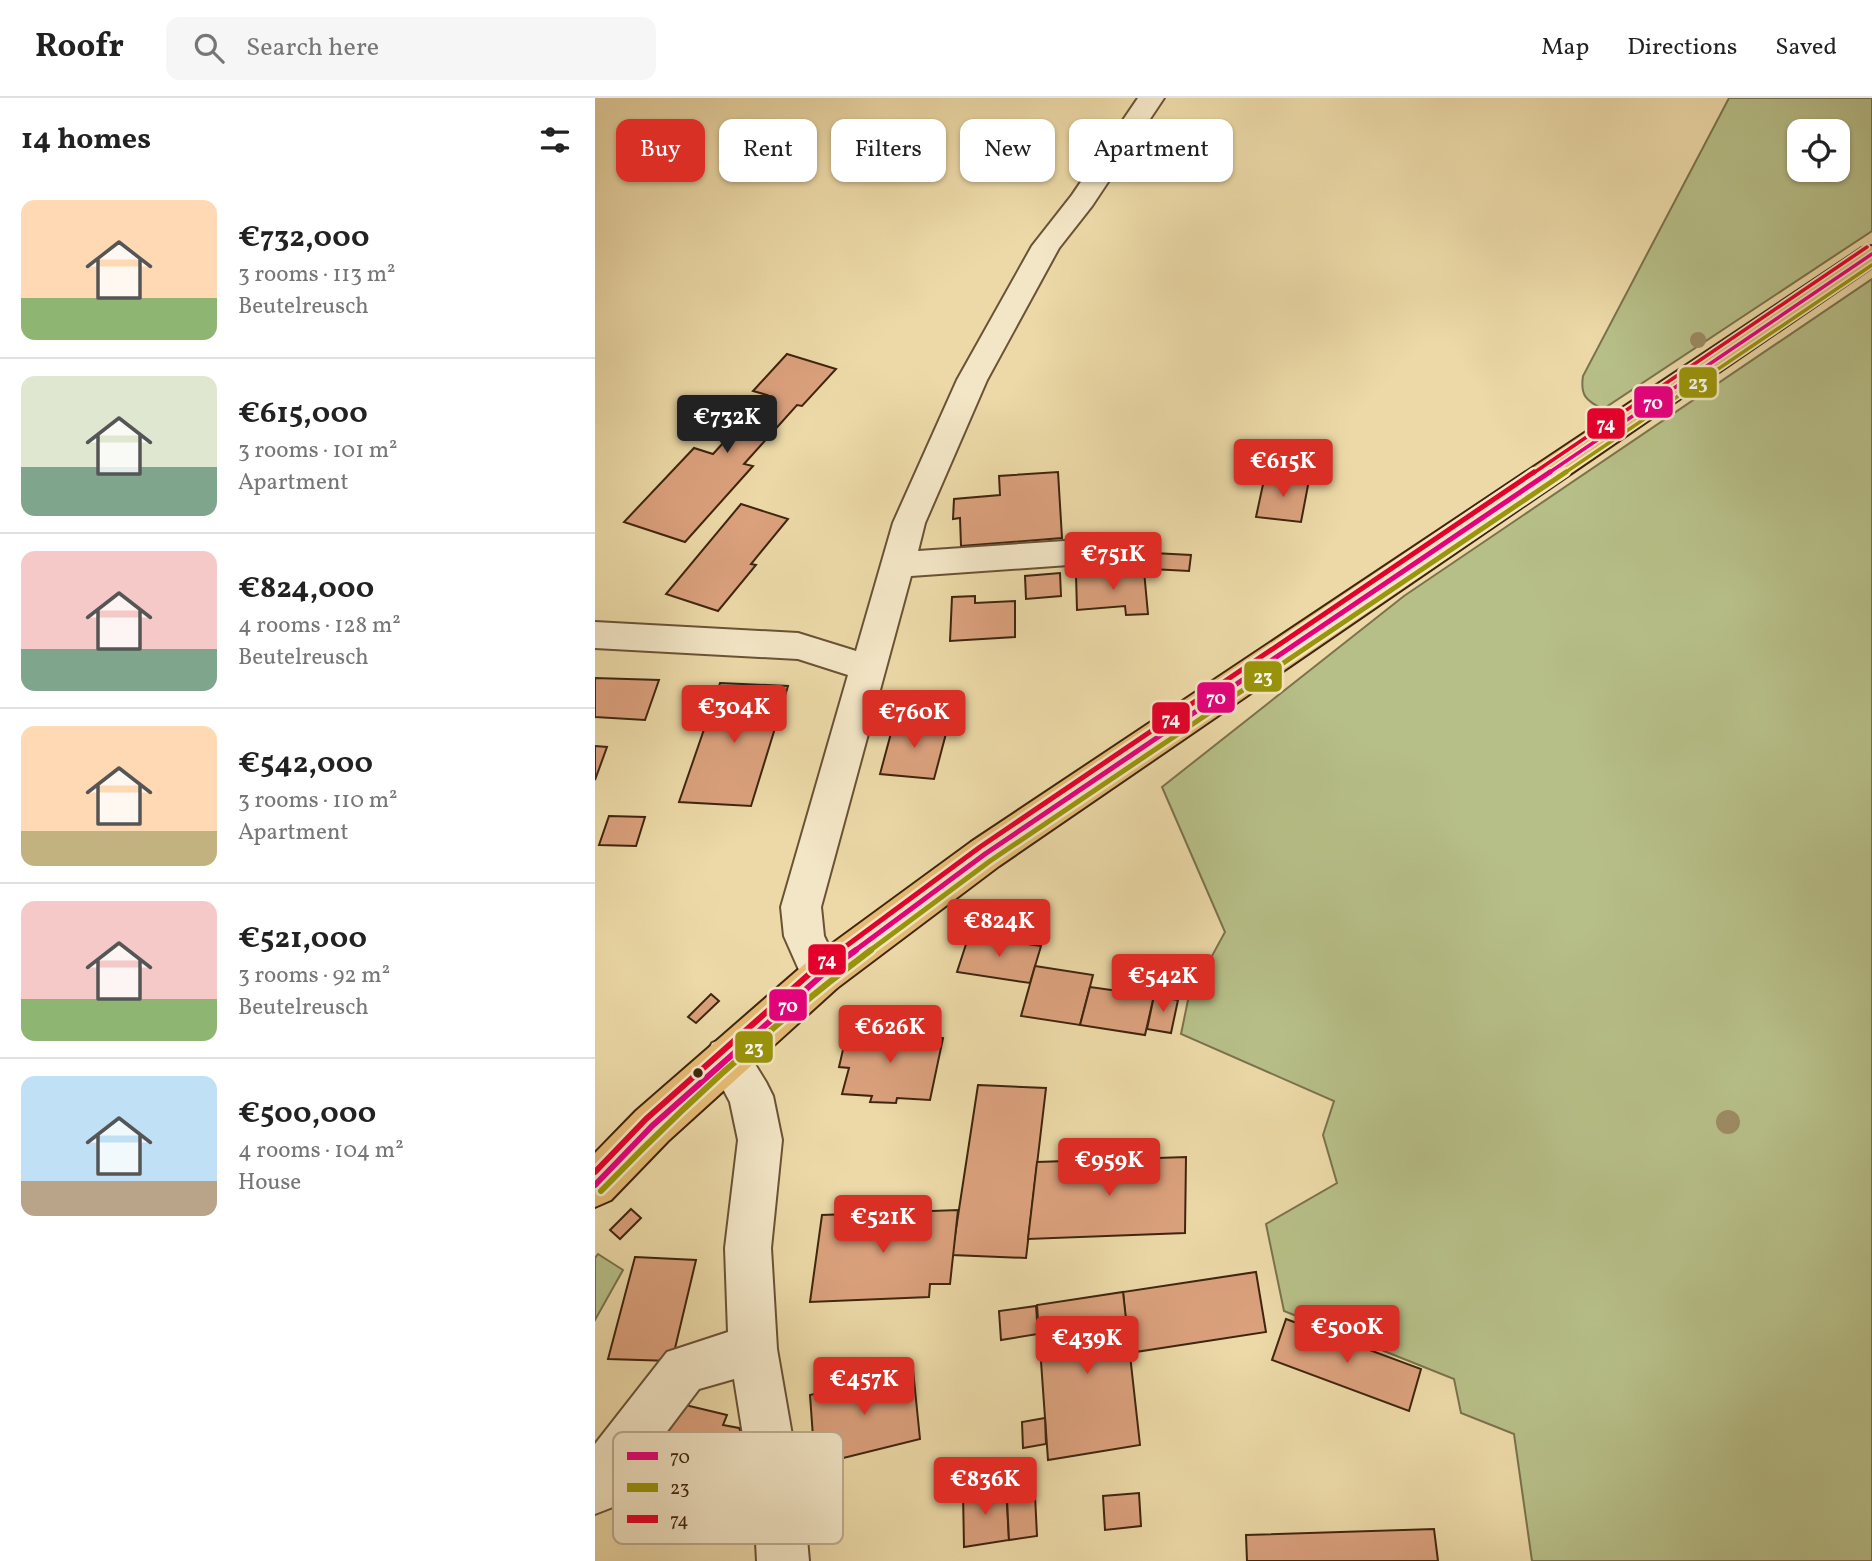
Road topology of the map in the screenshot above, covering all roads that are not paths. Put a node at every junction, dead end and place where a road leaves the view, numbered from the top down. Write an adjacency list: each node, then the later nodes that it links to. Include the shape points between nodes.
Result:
1 (1151, 98): 4 (street, via 1046,246 972,380 909,523)
2 (1872, 254): 7 (main road, via 997,846)
3 (1139, 548): 4 (street)
4 (897, 565): 6 (street)
5 (595, 635): 6 (street, via 799,646)
6 (867, 668): 7 (street, via 801,907 804,936)
7 (822, 975): 8 (main road)
8 (727, 1057): 9 (main road); 10 (street, via 751,1096 760,1140 748,1248)
9 (595, 1185)
10 (753, 1349): 11 (street, via 684,1369); 12 (street)
11 (635, 1432)
12 (767, 1432)
13 (613, 1461): 14 (street)
14 (595, 1489)

